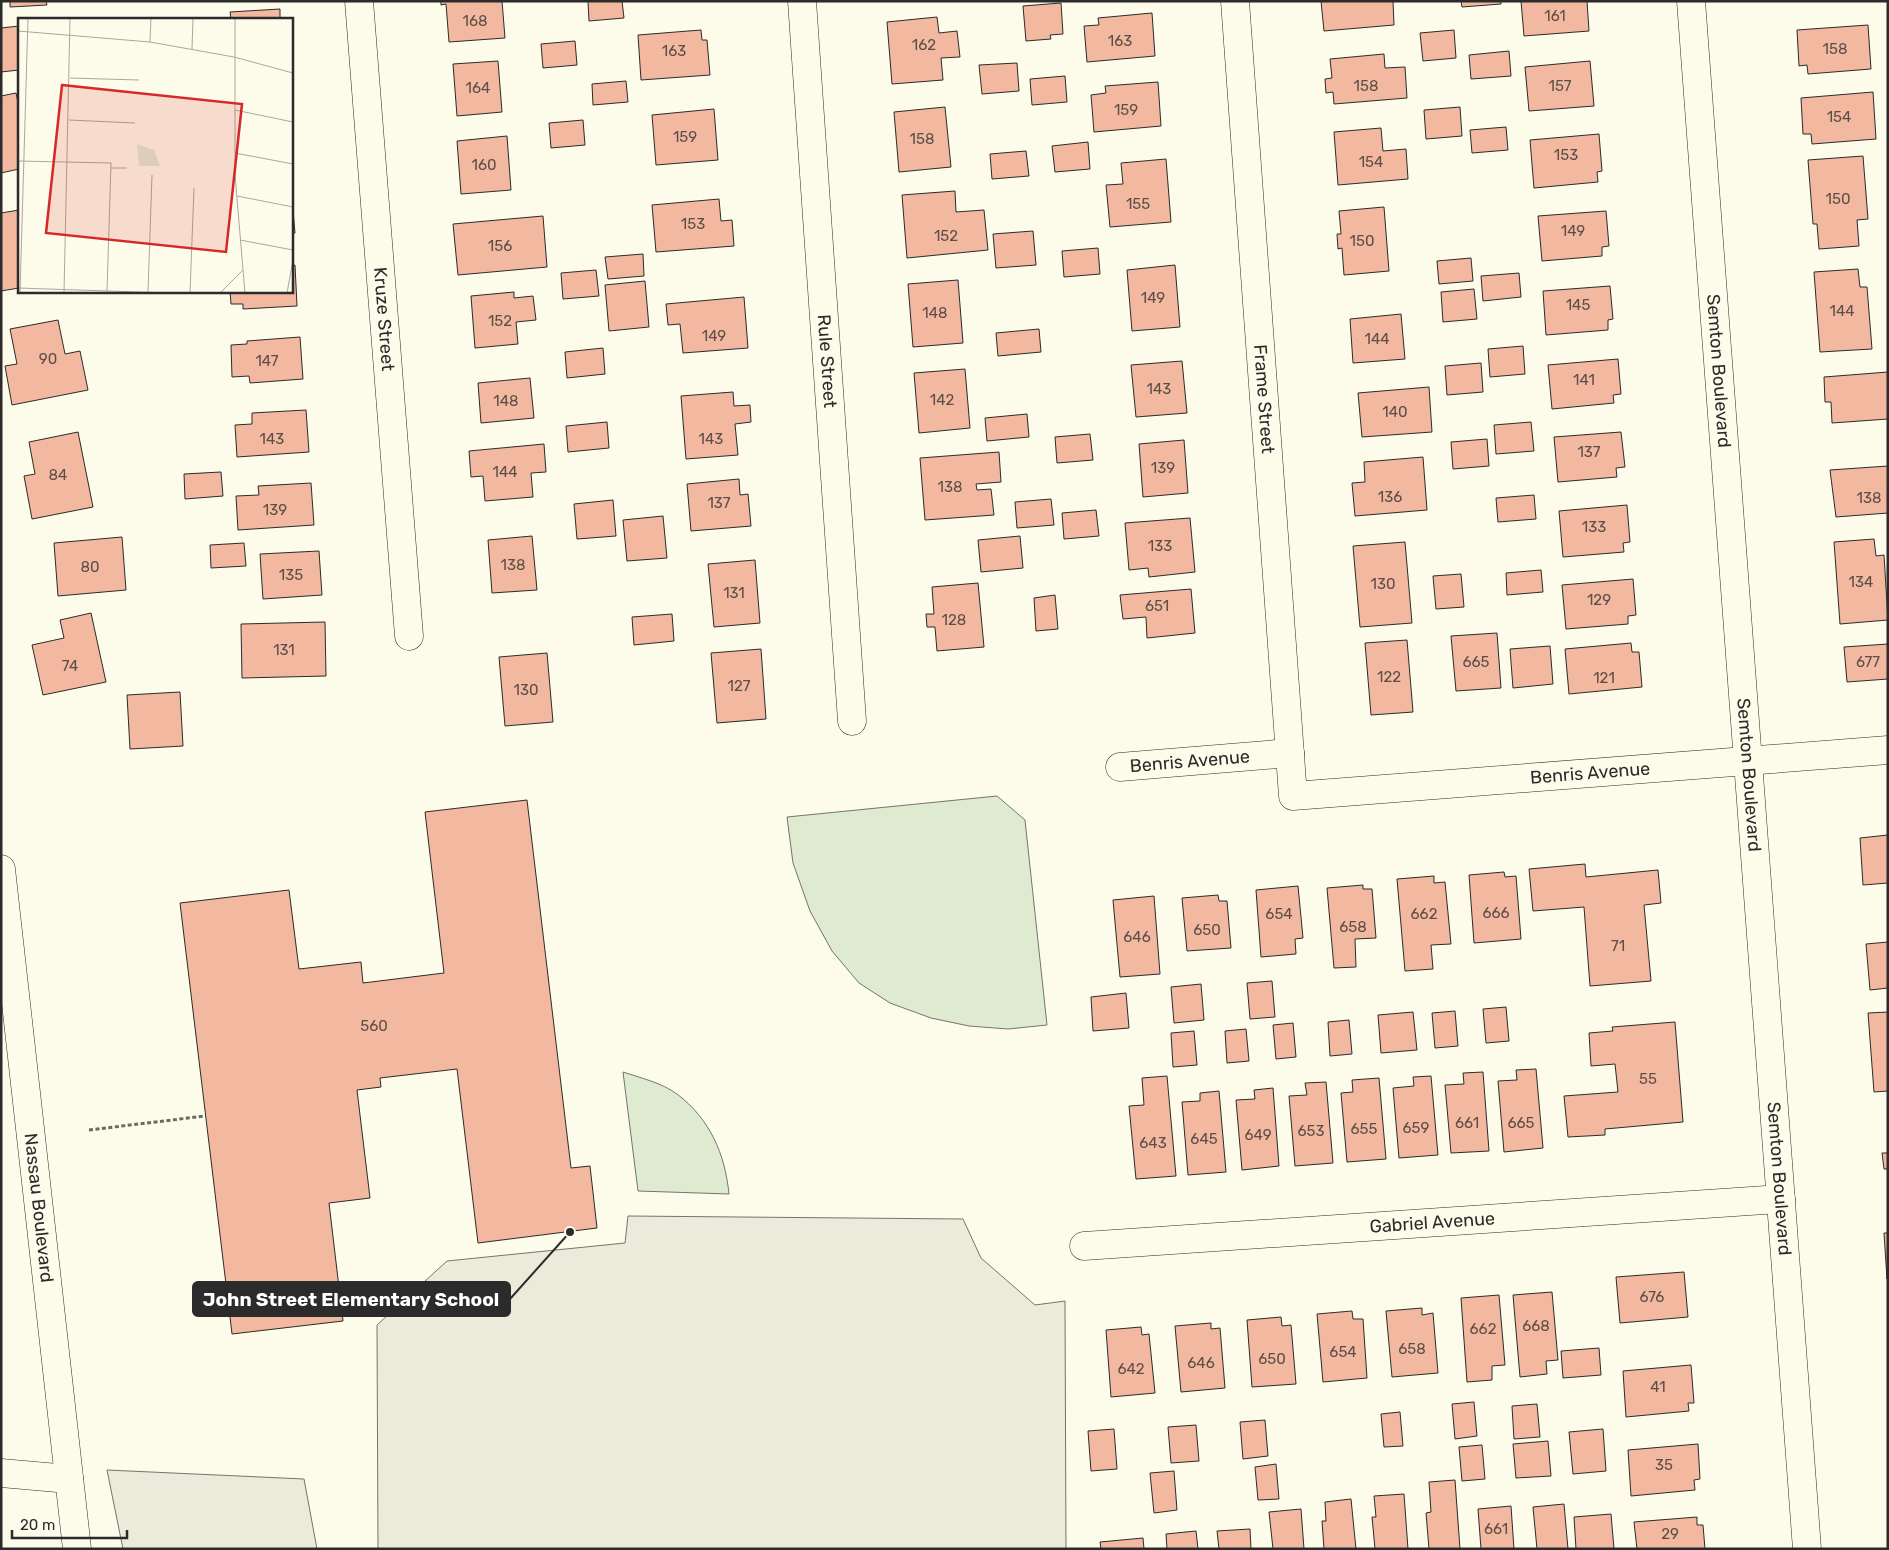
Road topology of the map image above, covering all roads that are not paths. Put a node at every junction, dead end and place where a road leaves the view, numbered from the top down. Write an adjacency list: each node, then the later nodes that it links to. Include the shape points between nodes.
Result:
1 (359, 1): 5 (street, Kruze Street)
2 (802, 1): 6 (street, Rule Street)
3 (1235, 1): 8 (street, Frame Street)
4 (1691, 1): 9 (street, Semton Boulevard)
5 (409, 636)
6 (852, 721)
7 (1888, 750): 9 (street, Benris Avenue)
8 (1290, 753): 10 (street, Benris Avenue); 11 (street, Frame Street)
9 (1748, 760): 11 (street, Benris Avenue); 14 (street, Semton Boulevard)
10 (1120, 767)
11 (1293, 796)
12 (1, 869): 13 (street, Nassau Boulevard)
13 (11, 1037): 17 (street, Nassau Boulevard)
14 (1780, 1199): 15 (street, Gabriel Avenue); 19 (street, Semton Boulevard)
15 (1084, 1246)
16 (1, 1473): 17 (street)
17 (70, 1479): 18 (street, Nassau Boulevard)
18 (76, 1549)
19 (1807, 1549)

